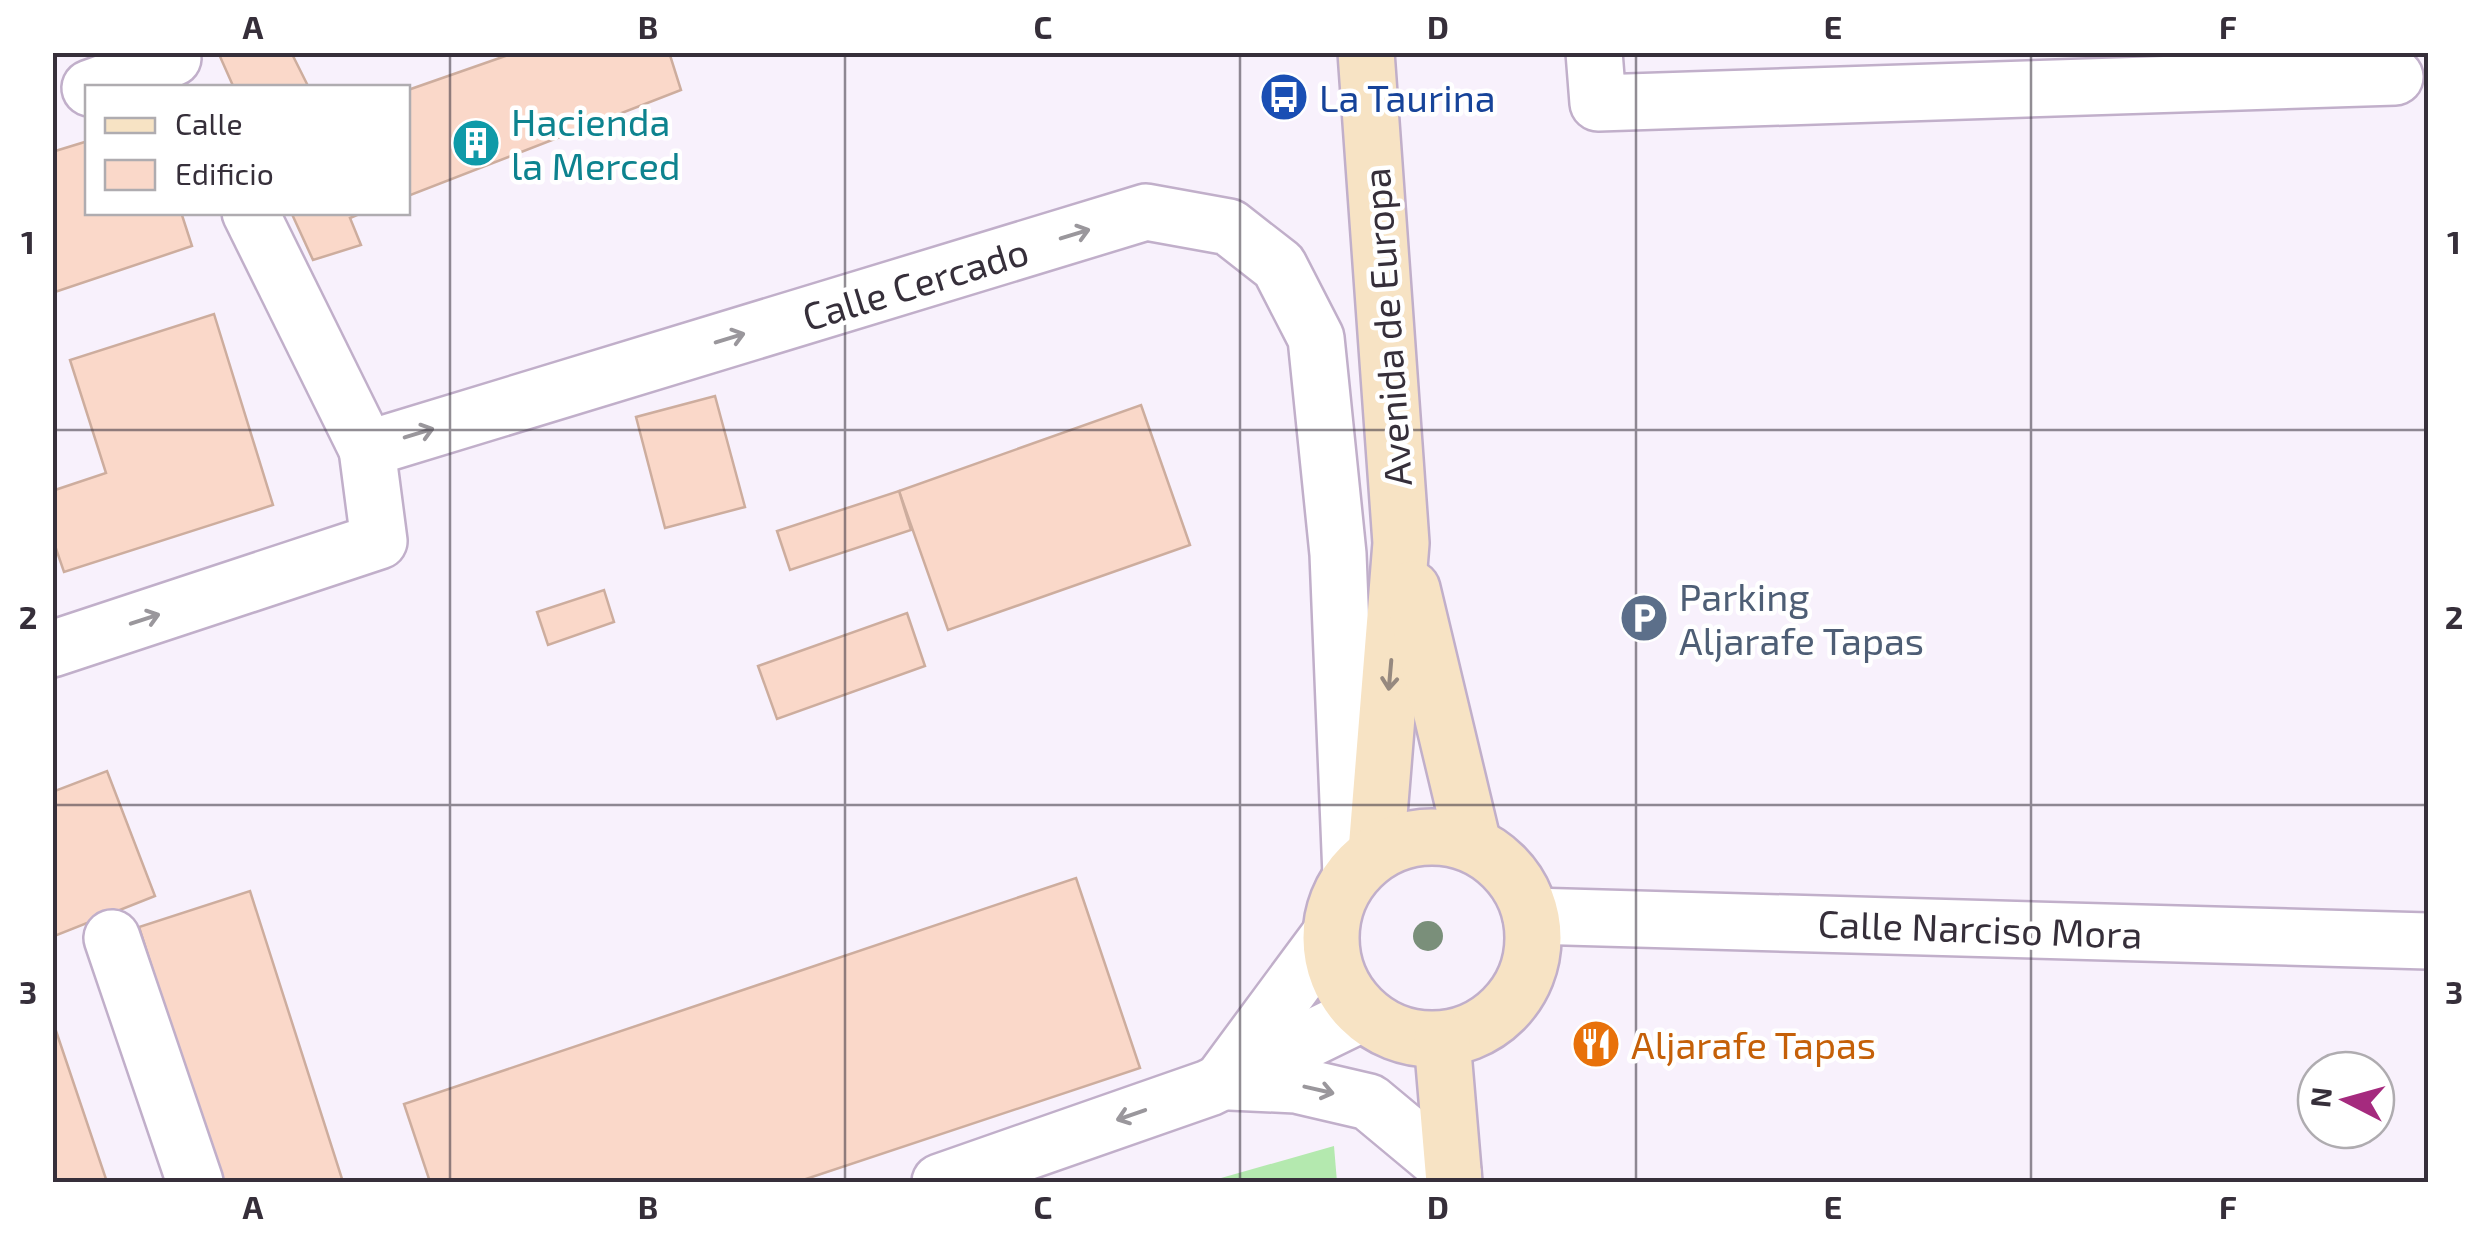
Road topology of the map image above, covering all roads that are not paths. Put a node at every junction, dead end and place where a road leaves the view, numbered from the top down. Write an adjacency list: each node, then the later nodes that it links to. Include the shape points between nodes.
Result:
1 (1366, 52): 10 (main road, Avenida de Europa)
2 (1594, 52): 4 (street, via 1598,104)
3 (177, 66): 5 (street)
4 (2401, 72)
5 (100, 85)
6 (85, 89): 7 (street)
7 (52, 100)
8 (251, 215): 9 (street)
9 (366, 449): 11 (street, one-way to 9, via 380,541); 13 (street, Calle Cercado, one-way to 13, via 1146,212 1230,227 1279,266 1316,338)
10 (1401, 542): 12 (main road, Avenida de Europa); 13 (main road, Avenida de Europa, one-way to 13)
11 (52, 650)
12 (1473, 844): 13 (main road, via 1440,835 1407,839); 14 (main road, via 1500,860)
13 (1363, 864): 15 (main road, via 1335,904)
14 (1531, 916): 17 (street, Calle Narciso Mora); 19 (main road, via 1528,967 1504,1011 1476,1030)
15 (1330, 936): 18 (main road, via 1333,964); 20 (street)
16 (112, 938): 22 (street)
17 (2428, 941)
18 (1362, 1013): 19 (main road, via 1387,1030); 20 (street)
19 (1442, 1040): 21 (main road)
20 (1222, 1081): 21 (street, one-way to 21, via 1296,1085 1370,1102); 23 (street, one-way to 23)
21 (1454, 1177)
22 (195, 1182)
23 (940, 1182)

